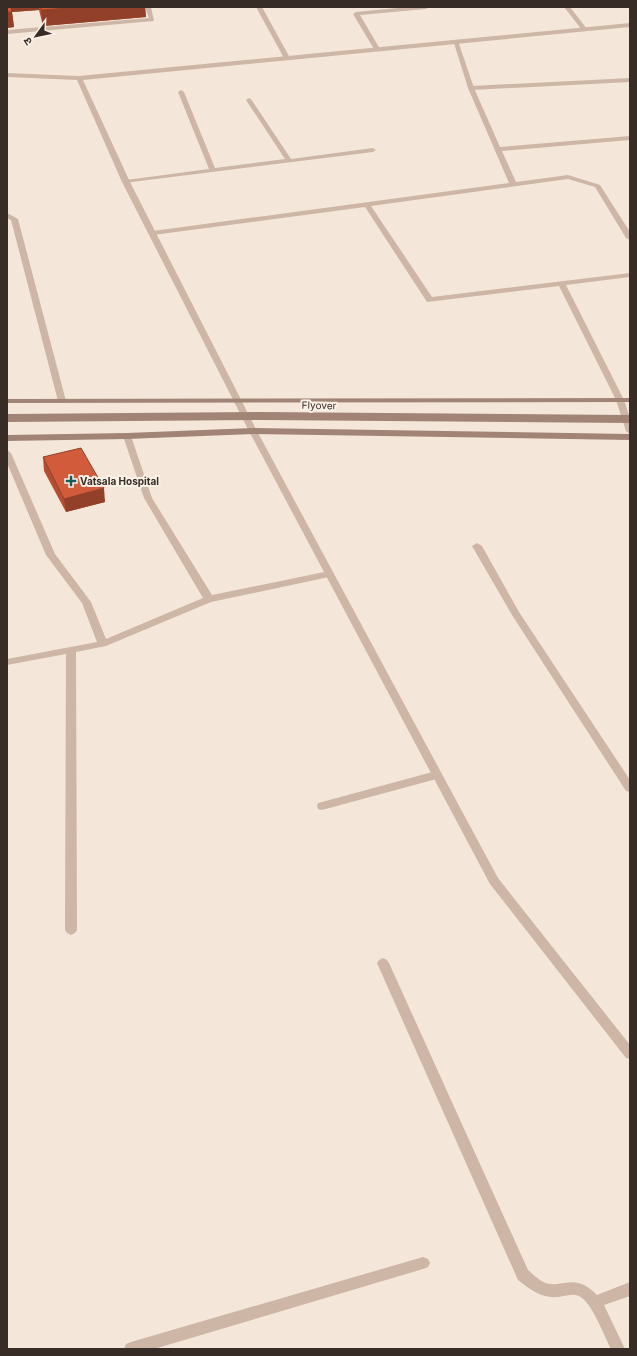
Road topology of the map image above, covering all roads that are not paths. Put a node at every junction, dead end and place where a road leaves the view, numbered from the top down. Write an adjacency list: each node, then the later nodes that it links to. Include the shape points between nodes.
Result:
1 (148, 7): 7 (street, via 152,20)
2 (259, 7): 10 (street)
3 (426, 7): 9 (street, via 356,14)
4 (567, 7): 6 (street)
5 (630, 24): 6 (street)
6 (584, 29): 8 (street)
7 (7, 32)
8 (455, 42): 9 (street); 14 (street)
9 (377, 49): 10 (street)
10 (287, 58): 12 (street)
11 (7, 75): 12 (street)
12 (79, 78): 22 (street)
13 (630, 80): 14 (street)
14 (471, 88): 18 (street)
15 (181, 92): 21 (street)
16 (249, 100): 20 (street)
17 (630, 138): 18 (street)
18 (497, 148): 23 (street)
19 (373, 150): 20 (street)
20 (289, 161): 21 (street)
21 (213, 170): 22 (street)
22 (126, 182): 27 (street)
23 (513, 184): 24 (street); 26 (street, via 568,177 598,186)
24 (366, 203): 27 (street); 30 (street, via 430,300)
25 (7, 215): 34 (street, via 14,219)
26 (628, 230): 28 (street)
27 (153, 233): 35 (street)
28 (630, 238)
29 (630, 275): 30 (street)
30 (561, 283): 31 (street)
31 (620, 400): 32 (main road); 35 (main road); 39 (street)
32 (630, 400)
33 (7, 401): 34 (main road)
34 (62, 401): 35 (main road)
35 (239, 401): 38 (street)
36 (7, 418): 37 (main road, Flyover, bridge, via 261,416)
37 (630, 419)
38 (253, 431): 40 (main road); 41 (main road); 45 (street)
39 (630, 431)
40 (127, 436): 42 (main road); 46 (street, via 148,498)
41 (630, 437)
42 (7, 438)
43 (7, 453): 47 (street, via 51,555 86,602)
44 (476, 546): 51 (street, via 515,613)
45 (329, 574): 46 (street); 50 (street)
46 (209, 599): 47 (street)
47 (103, 644): 48 (street)
48 (71, 650): 49 (street); 53 (street)
49 (7, 662)
50 (436, 775): 52 (street); 55 (street, via 494,882)
51 (630, 788)
52 (322, 806)
53 (71, 930)
54 (383, 963): 58 (street, via 523,1275 535,1285 551,1291 571,1288 583,1290)
55 (630, 1054)
56 (424, 1263): 59 (street)
57 (630, 1289): 58 (street)
58 (595, 1302): 60 (street)
59 (131, 1349)
60 (618, 1349)

